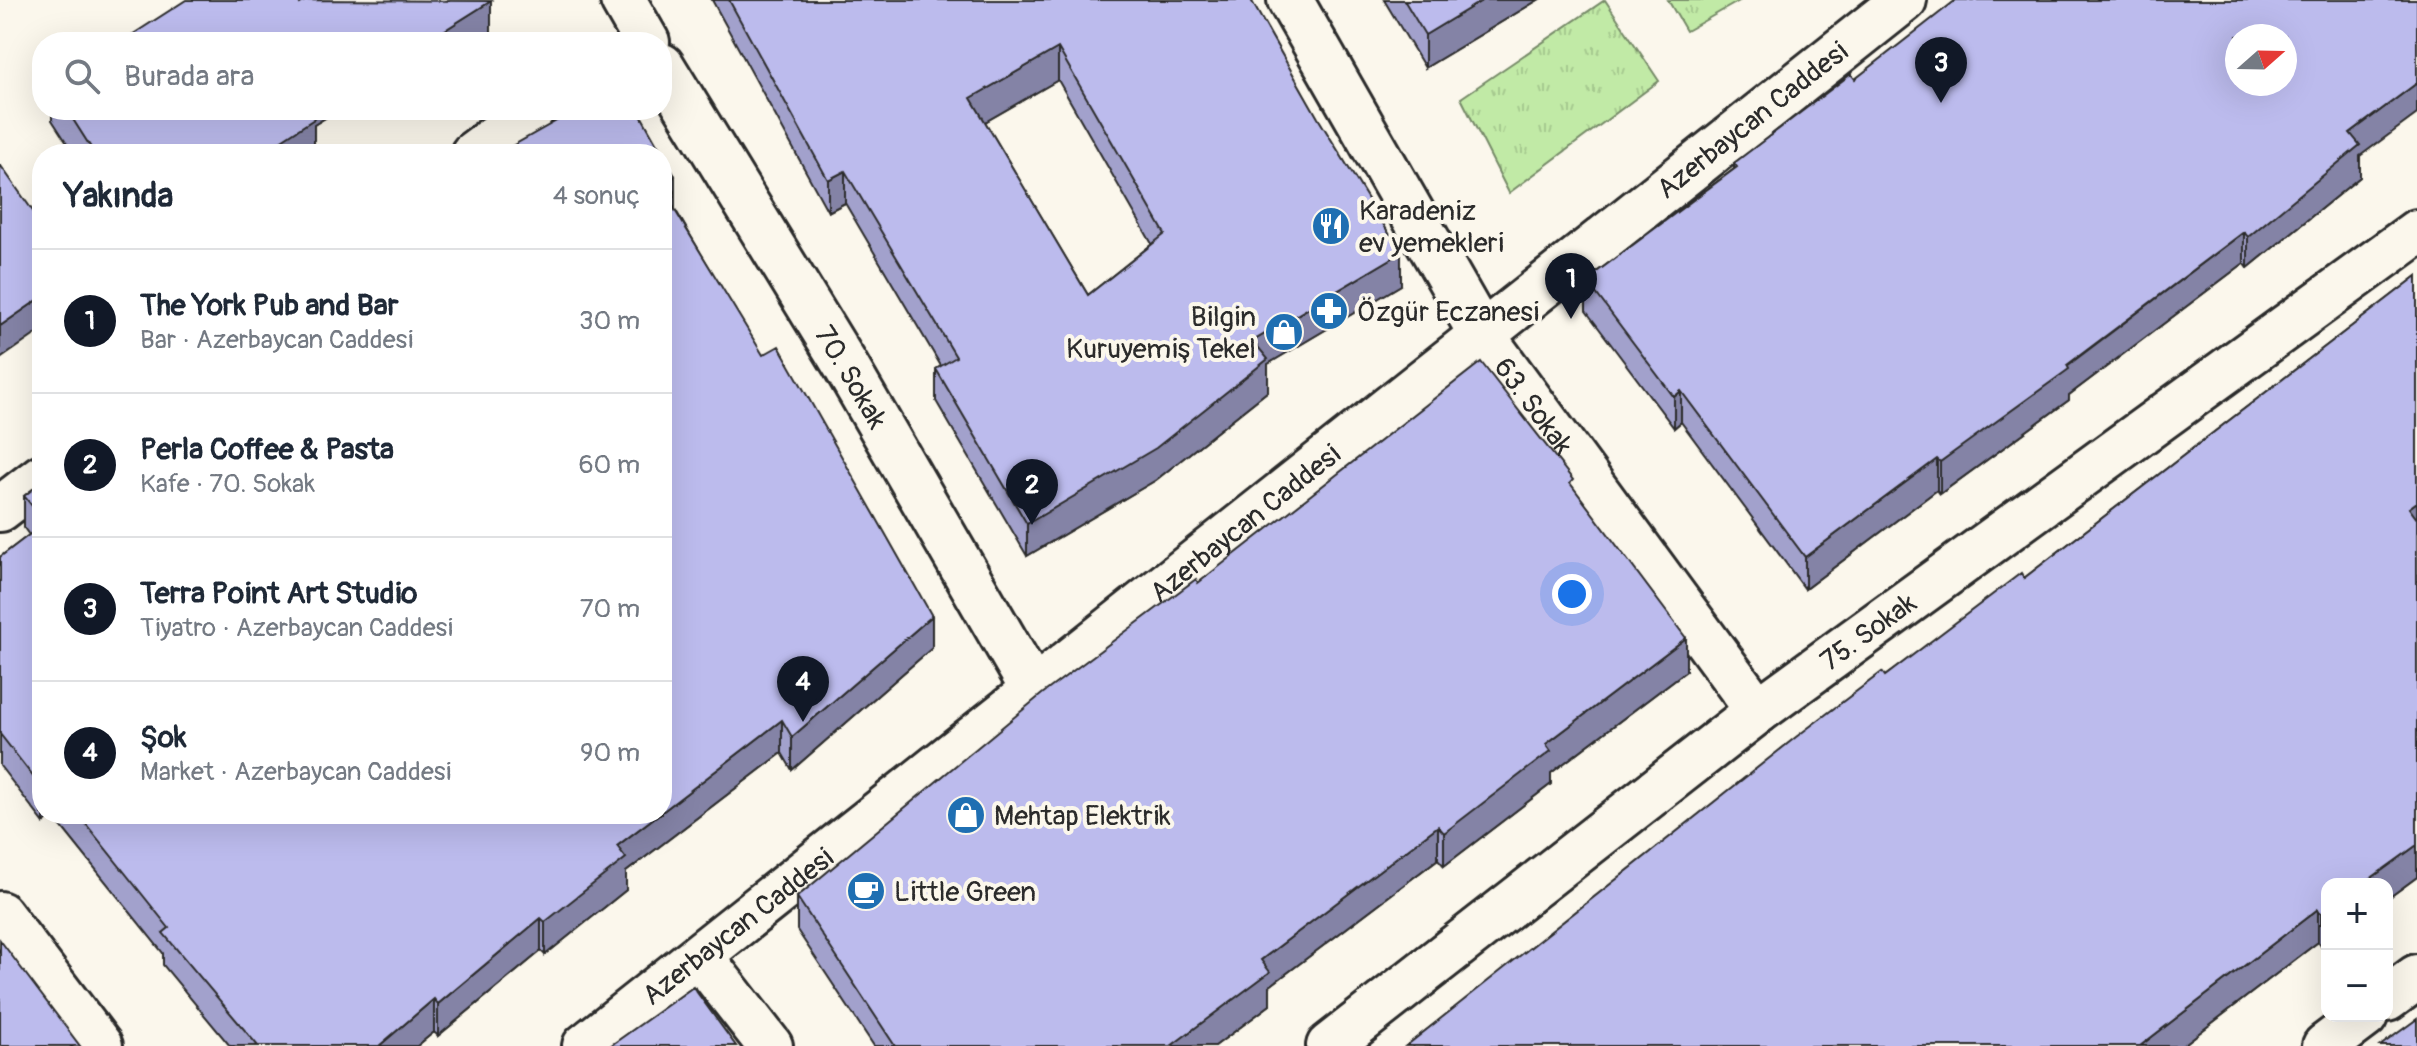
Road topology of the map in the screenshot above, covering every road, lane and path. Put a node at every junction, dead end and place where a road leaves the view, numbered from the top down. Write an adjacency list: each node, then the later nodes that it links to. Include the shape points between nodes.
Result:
1 (1290, 0): 7 (street, 63. Sokak)
2 (1904, 0): 7 (street, Azerbaycan Caddesi)
3 (672, 82): 10 (street, 70. Sokak, via 844,363)
4 (519, 120): 5 (street)
5 (486, 144)
6 (2417, 232): 11 (street, 75. Sokak)
7 (1480, 332): 10 (street, Azerbaycan Caddesi); 11 (street, 63. Sokak)
8 (32, 485): 9 (street)
9 (0, 509)
10 (1035, 693): 13 (street, Azerbaycan Caddesi)
11 (1758, 711): 20 (street, 75. Sokak)
12 (0, 914): 17 (street)
13 (700, 956): 18 (street, Azerbaycan Caddesi); 19 (street)
14 (2417, 977): 15 (street)
15 (2393, 995)
16 (2357, 1022): 21 (street)
17 (100, 1046)
18 (585, 1046)
19 (770, 1046)
20 (1329, 1046)
21 (2325, 1046)

